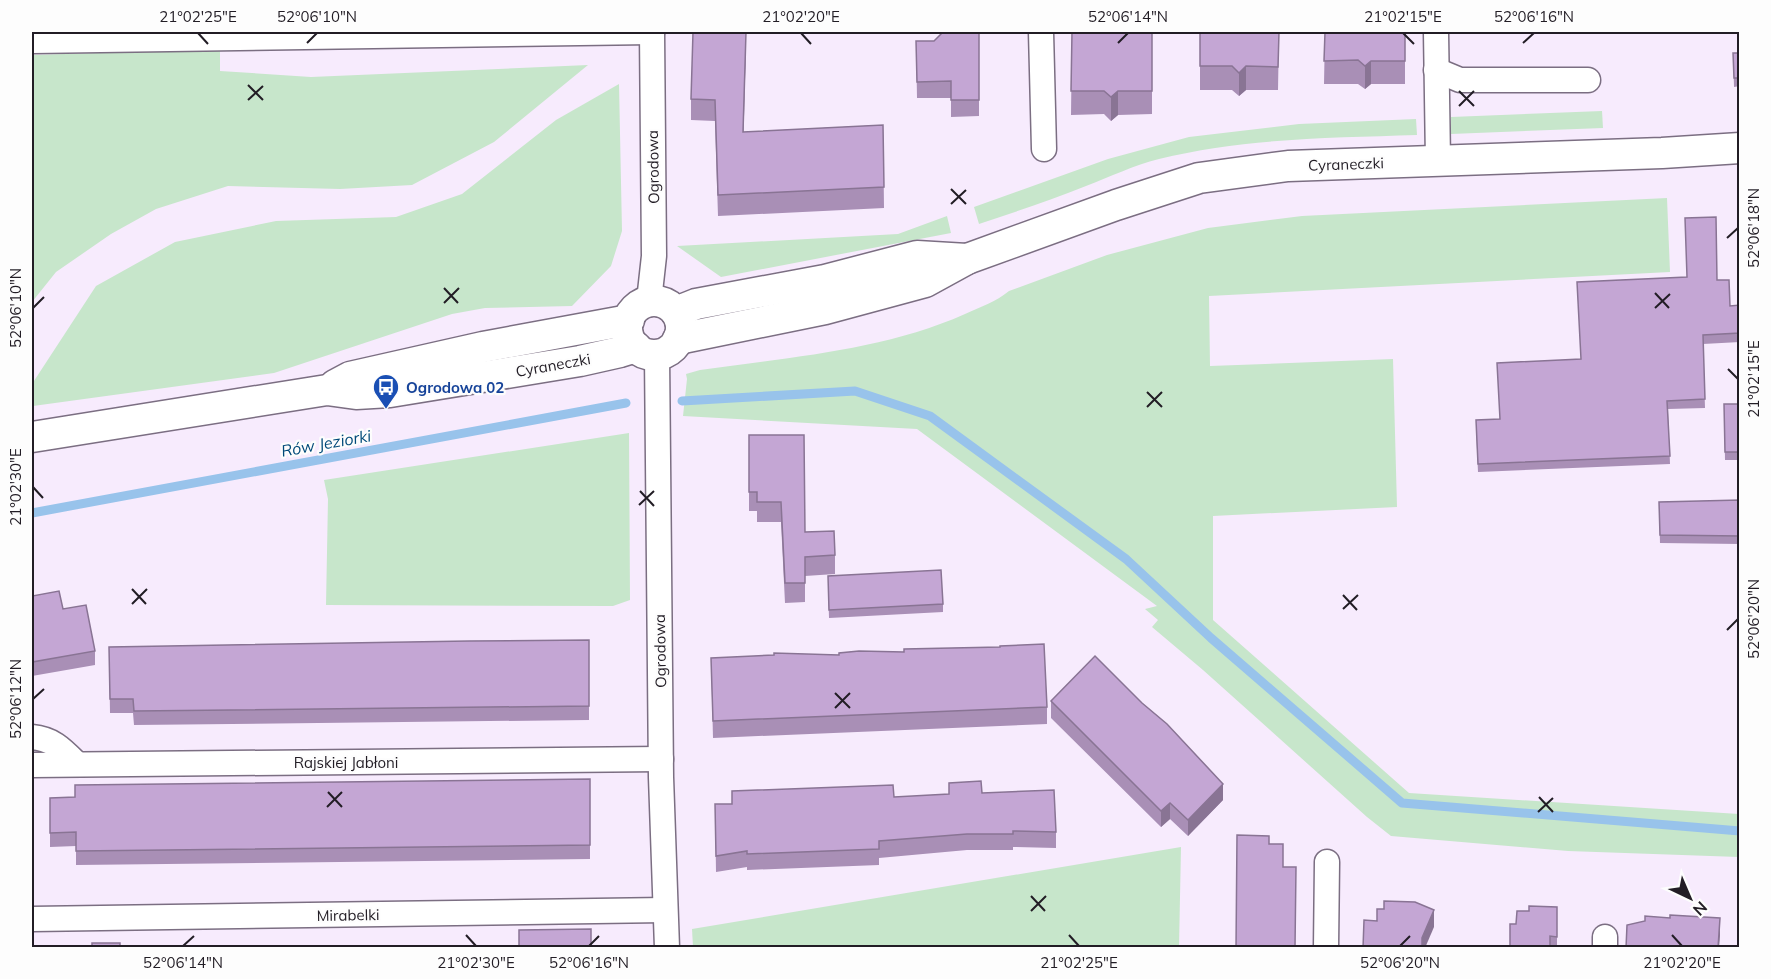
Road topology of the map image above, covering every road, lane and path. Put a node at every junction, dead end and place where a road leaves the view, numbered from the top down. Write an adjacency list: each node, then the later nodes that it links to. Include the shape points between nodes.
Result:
1 (652, 32): 4 (street); 10 (street, Ogrodowa)
2 (1041, 32): 8 (street)
3 (1436, 32): 5 (street)
4 (32, 41)
5 (1436, 70): 6 (street, via 1460,80); 9 (street)
6 (1588, 80)
7 (1740, 148): 9 (street, Cyraneczki)
8 (1044, 149)
9 (1438, 160): 10 (street, Cyraneczki, via 1288,166 1199,178 967,259 917,256 825,280 722,298 687,306)
10 (654, 329): 11 (street, Cyraneczki, via 620,352 580,361 390,392 356,394 327,390); 13 (street, Ogrodowa)
11 (32, 437)
12 (32, 737): 14 (street, via 54,743)
13 (661, 759): 14 (street, Rajskiej Jabłoni); 17 (street, Ogrodowa)
14 (76, 764): 15 (street, Rajskiej Jabłoni)
15 (32, 765)
16 (1327, 862): 20 (street)
17 (665, 910): 18 (street, Mirabelki); 19 (street, Ogrodowa)
18 (32, 919)
19 (667, 948)
20 (1326, 948)

